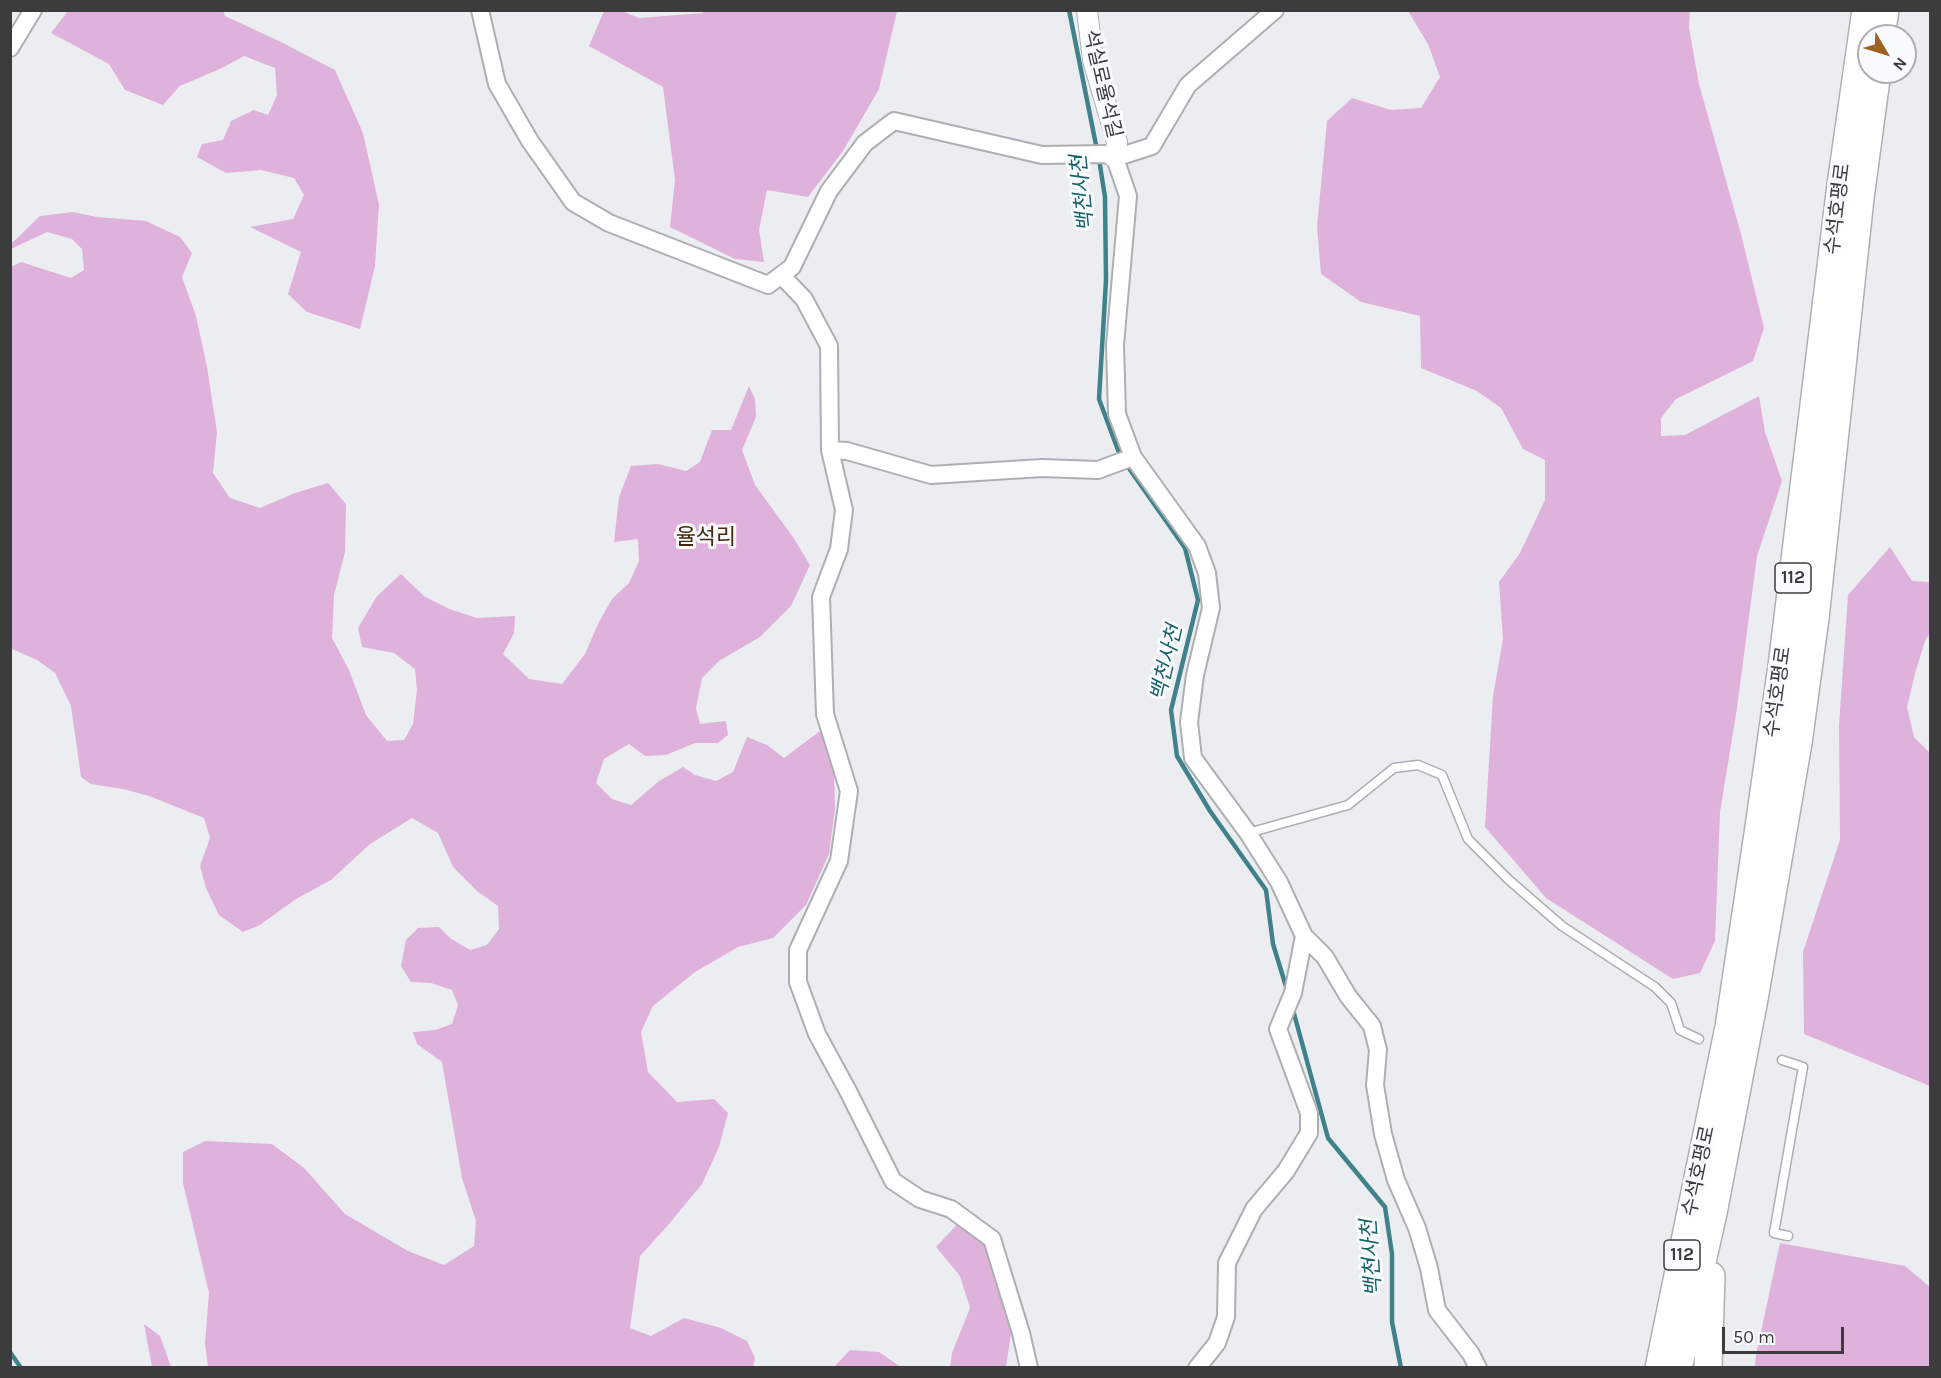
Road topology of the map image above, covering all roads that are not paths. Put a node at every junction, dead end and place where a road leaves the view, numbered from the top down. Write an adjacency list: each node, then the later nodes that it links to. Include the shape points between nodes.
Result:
1 (33, 10): 6 (street)
2 (480, 10): 9 (street, via 497,84 530,141 573,202 609,223 768,285)
3 (1087, 10): 8 (street, 석실로율석길, via 1093,60 1118,142)
4 (1275, 10): 8 (street, via 1188,85 1152,146)
5 (1866, 10): 21 (highway, 수석호평로 / 112, via 1750,891 1729,1026)
6 (10, 48)
7 (1875, 84): 16 (highway, 수석호평로 / 112, via 1798,743)
8 (1110, 156): 9 (street, via 1042,155 894,121 865,143 829,191 792,267); 11 (street, via 1128,196 1115,345 1117,414)
9 (781, 275): 10 (street, via 804,299 829,346)
10 (830, 450): 11 (street, via 847,451 931,476 1042,468 1098,470); 18 (street, via 844,510 838,549 820,597 825,714 849,791 839,861 798,950 798,982 817,1034 892,1180 920,1199 951,1209 992,1239)
11 (1131, 458): 12 (street, via 1197,546 1207,573 1211,608 1194,675 1189,722 1193,758)
12 (1248, 832): 13 (street, via 1279,882); 14 (lane, via 1348,805 1394,768 1418,765 1442,775 1468,839 1562,926 1655,987 1671,1003 1680,1030)
13 (1304, 936): 19 (street, via 1293,993 1278,1029 1309,1113 1310,1133 1254,1209 1227,1263 1226,1317 1217,1343); 20 (street, via 1325,957 1372,1026 1378,1050 1375,1085 1395,1180 1418,1228 1437,1310)
14 (1699, 1038)
15 (1782, 1060): 17 (lane, via 1803,1067 1774,1233)
16 (1713, 1214): 22 (highway, 수석호평로 / 112); 23 (highway)
17 (1788, 1236)
18 (1029, 1368)
19 (1197, 1368)
20 (1478, 1368)
21 (1659, 1368)
22 (1678, 1368)
23 (1707, 1368)

